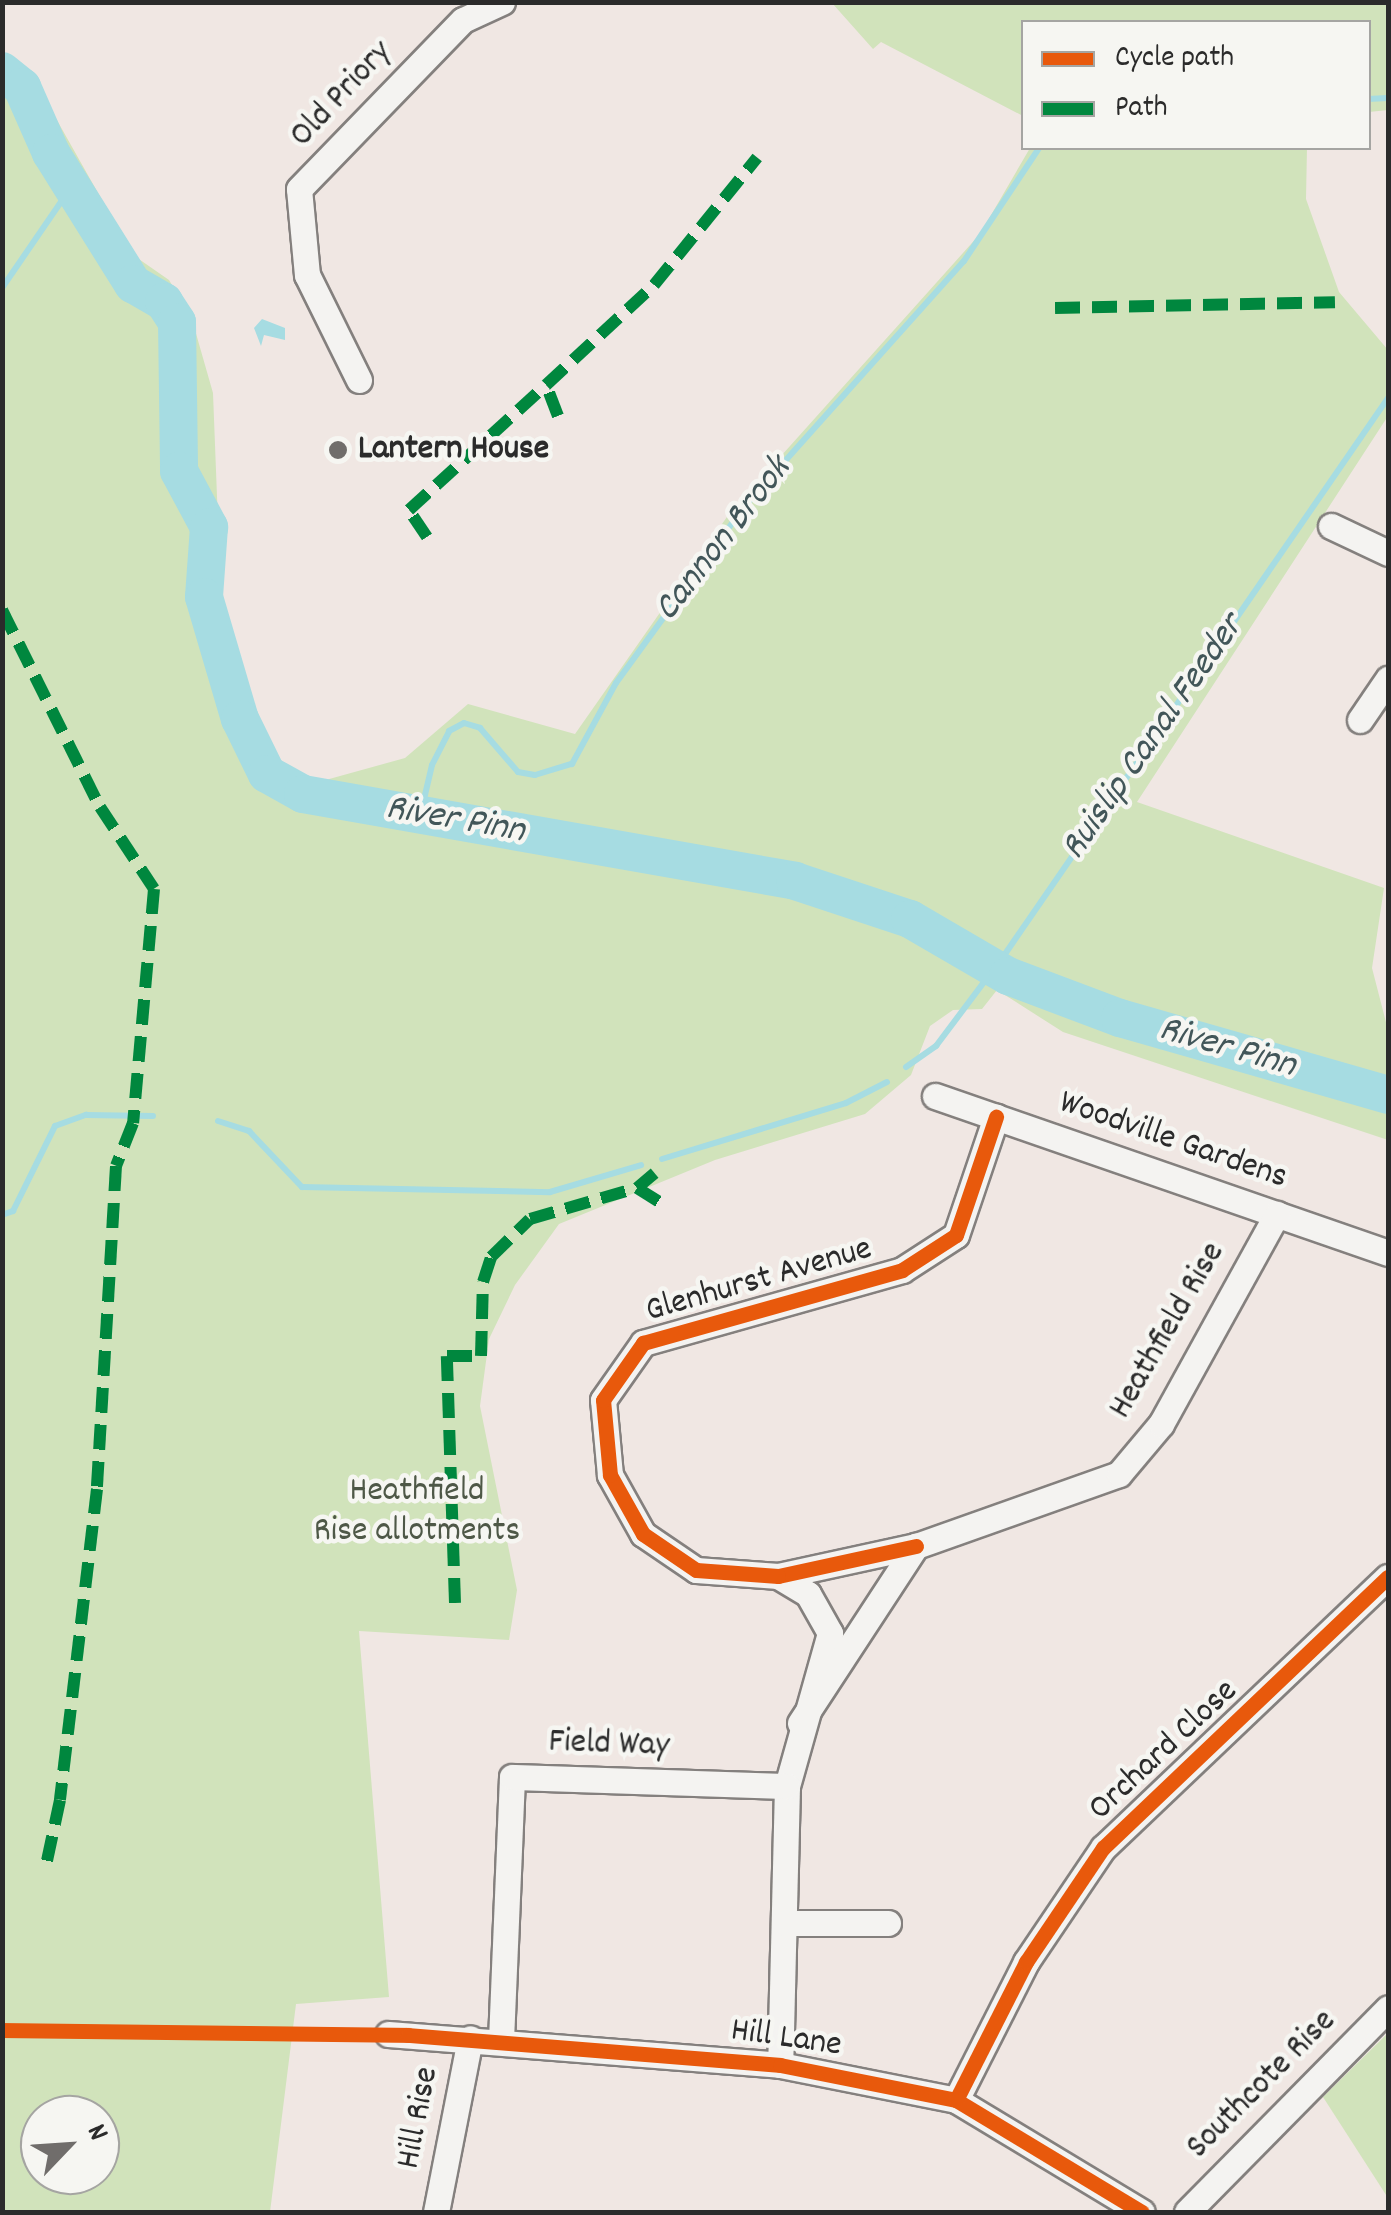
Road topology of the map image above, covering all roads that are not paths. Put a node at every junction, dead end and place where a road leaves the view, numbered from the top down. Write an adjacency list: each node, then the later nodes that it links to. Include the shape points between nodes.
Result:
1 (502, 2): 2 (street, Old Priory, via 462,20 299,189 306,275)
2 (359, 380)
3 (1331, 526): 4 (street)
4 (1388, 553)
5 (1388, 679): 6 (street)
6 (1360, 720)
7 (935, 1096): 8 (street, Woodville Gardens)
8 (996, 1117): 9 (street, Woodville Gardens); 12 (street, Glenhurst Avenue, via 956,1235 902,1270 643,1343 603,1400 610,1475 643,1534 696,1570)
9 (1276, 1214): 10 (street, Woodville Gardens); 11 (street, Heathfield Rise, via 1161,1424 1120,1474)
10 (1388, 1253)
11 (916, 1546): 12 (street, Glenhurst Avenue); 14 (street)
12 (778, 1576): 14 (street, via 808,1594 830,1632)
13 (1388, 1577): 23 (street, Orchard Close, via 1103,1848 1026,1962)
14 (800, 1723): 15 (street)
15 (787, 1786): 16 (street); 21 (street, Field Way, via 512,1777)
16 (784, 1923): 17 (street); 22 (street)
17 (888, 1923)
18 (1388, 2008): 26 (street, Southcote Rise)
19 (388, 2034): 20 (street, Hill Lane)
20 (470, 2038): 21 (street, Hill Lane); 24 (street, Hill Rise)
21 (502, 2040): 22 (street, Hill Lane)
22 (780, 2065): 23 (street, Hill Lane)
23 (956, 2100): 25 (street, Hill Lane)
24 (436, 2212)
25 (1142, 2212)
26 (1187, 2212)

